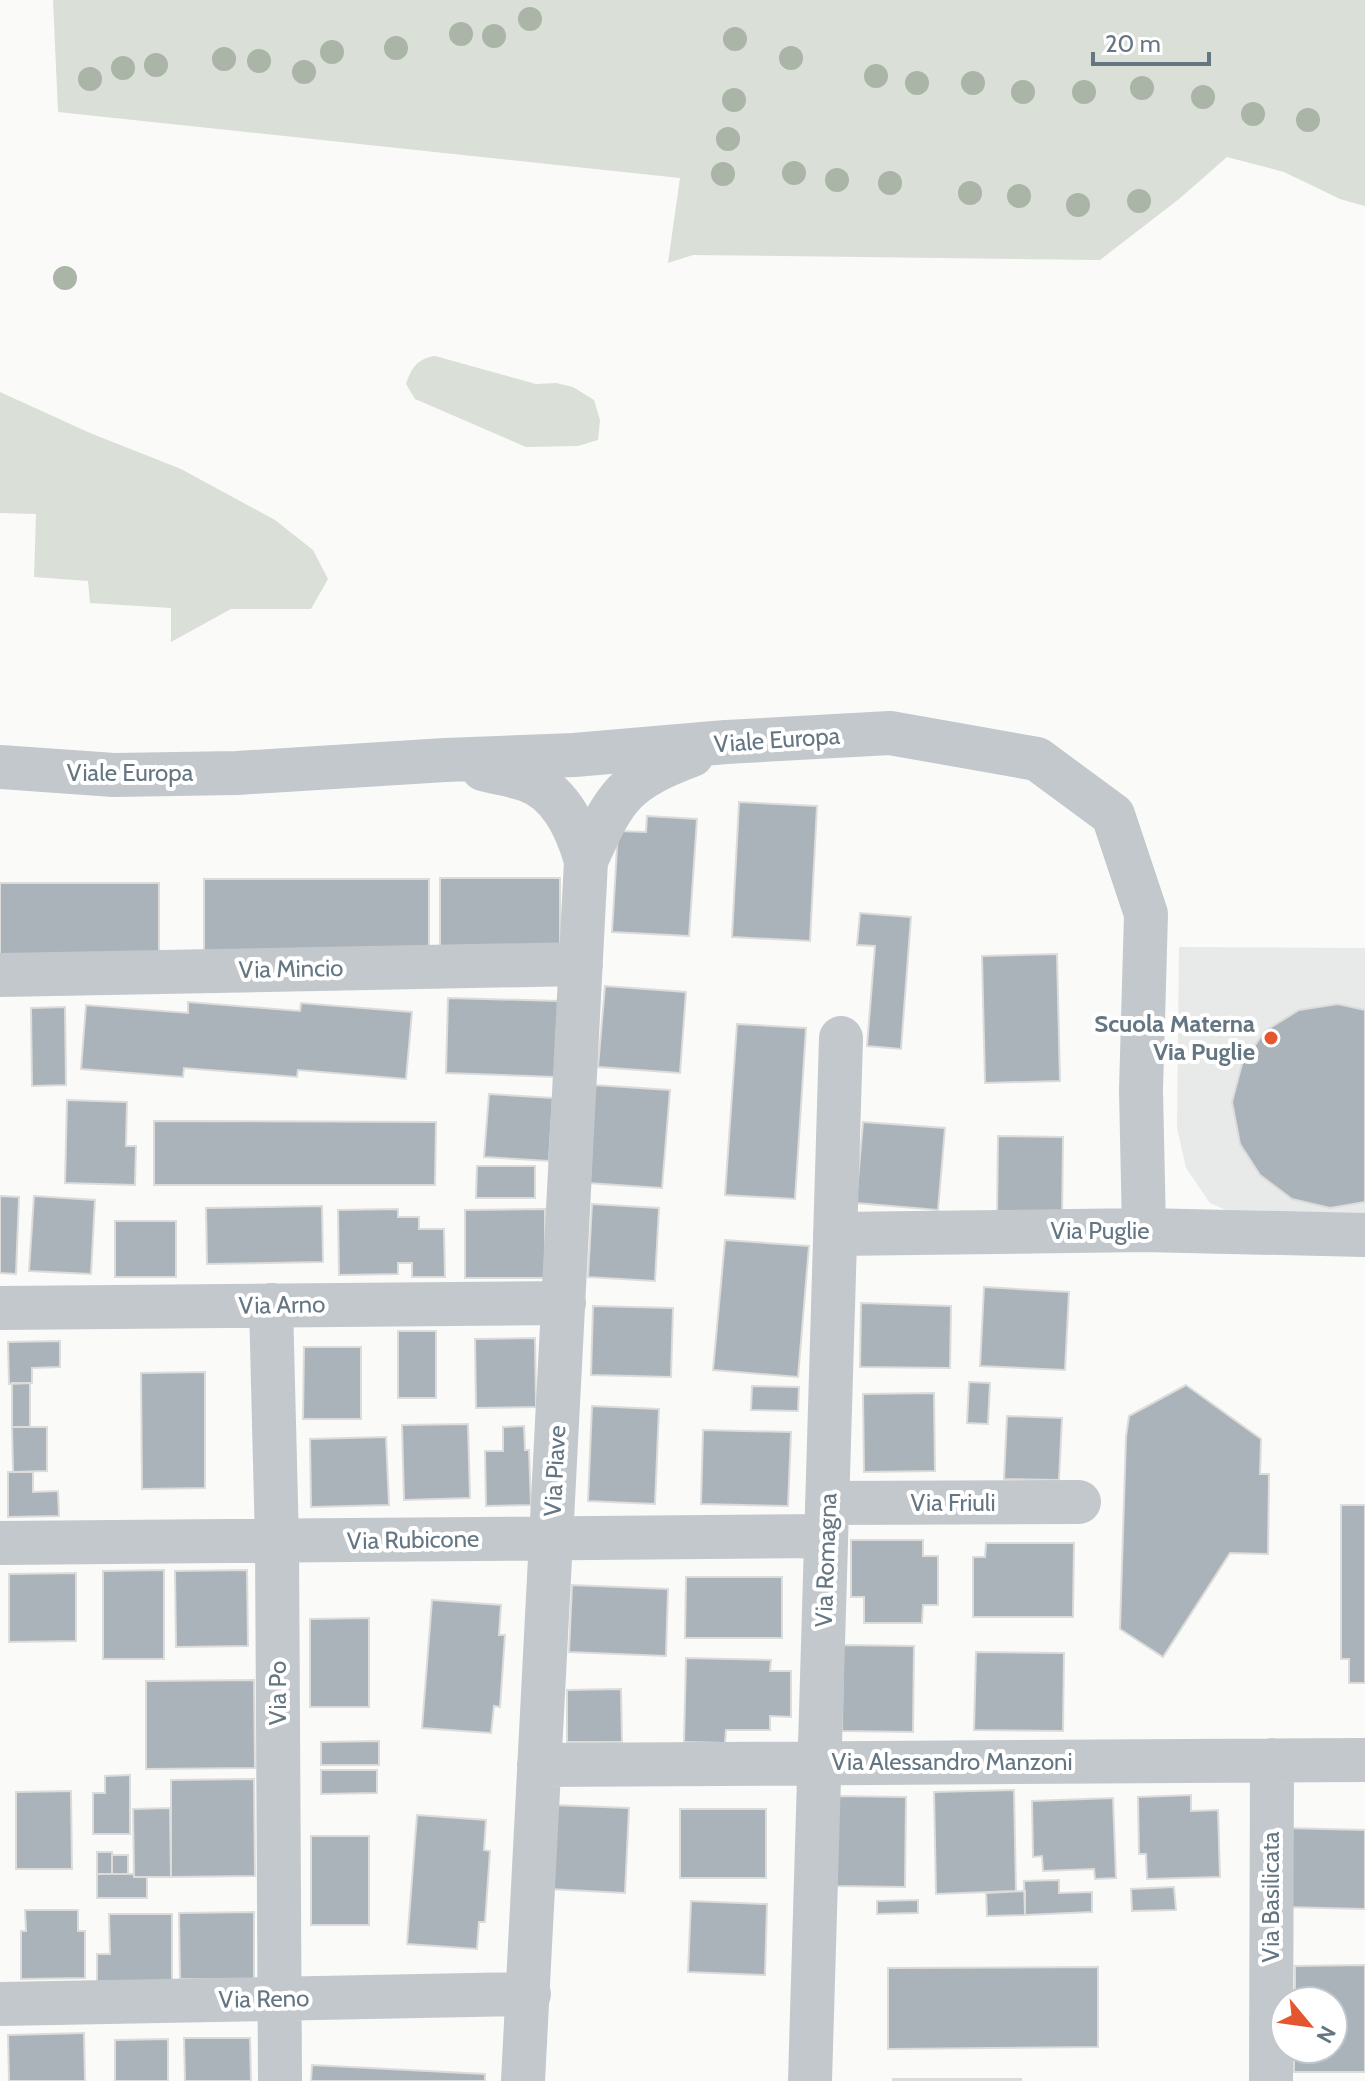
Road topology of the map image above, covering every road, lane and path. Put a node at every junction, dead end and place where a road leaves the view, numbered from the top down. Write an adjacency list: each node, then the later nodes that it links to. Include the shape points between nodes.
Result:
1 (726, 742): 2 (street, Viale Europa); 4 (street, Via Piave, via 630,785 614,803); 8 (street, Viale Europa, via 890,733 1037,759 1113,815 1146,914)
2 (445, 760): 3 (street, Viale Europa, via 145,775); 4 (street, Via Piave, via 529,781 549,793 579,834)
3 (0, 767)
4 (586, 861): 5 (street, Via Piave)
5 (581, 964): 6 (street, Via Mincio); 11 (street, Via Piave)
6 (0, 975)
7 (841, 1038): 9 (street, Via Romagna)
8 (1144, 1230): 9 (street, Via Puglie); 10 (street, Via Puglie)
9 (835, 1234): 15 (street, Via Romagna)
10 (1365, 1235)
11 (564, 1303): 12 (street, Via Arno); 16 (street, Via Piave)
12 (271, 1305): 13 (street, Via Arno); 17 (street, Via Po)
13 (0, 1308)
14 (1079, 1502): 15 (street, Via Friuli)
15 (827, 1520): 16 (street, Via Rubicone); 21 (street, Via Romagna)
16 (551, 1539): 17 (street, Via Rubicone); 22 (street, Via Piave)
17 (277, 1541): 18 (street, Via Rubicone); 24 (street, Via Po)
18 (0, 1543)
19 (1272, 1760): 20 (street, Via Alessandro Manzoni); 21 (street, Via Alessandro Manzoni); 29 (street, Via Basilicata)
20 (1365, 1760)
21 (820, 1763): 22 (street, Via Alessandro Manzoni); 28 (street, Via Romagna)
22 (539, 1765): 23 (street, Via Piave)
23 (529, 1994): 24 (street, Via Reno); 27 (street, Via Piave)
24 (279, 1999): 25 (street, Via Reno); 26 (street, Via Po)
25 (0, 2004)
26 (280, 2081)
27 (523, 2081)
28 (810, 2081)
29 (1271, 2081)

